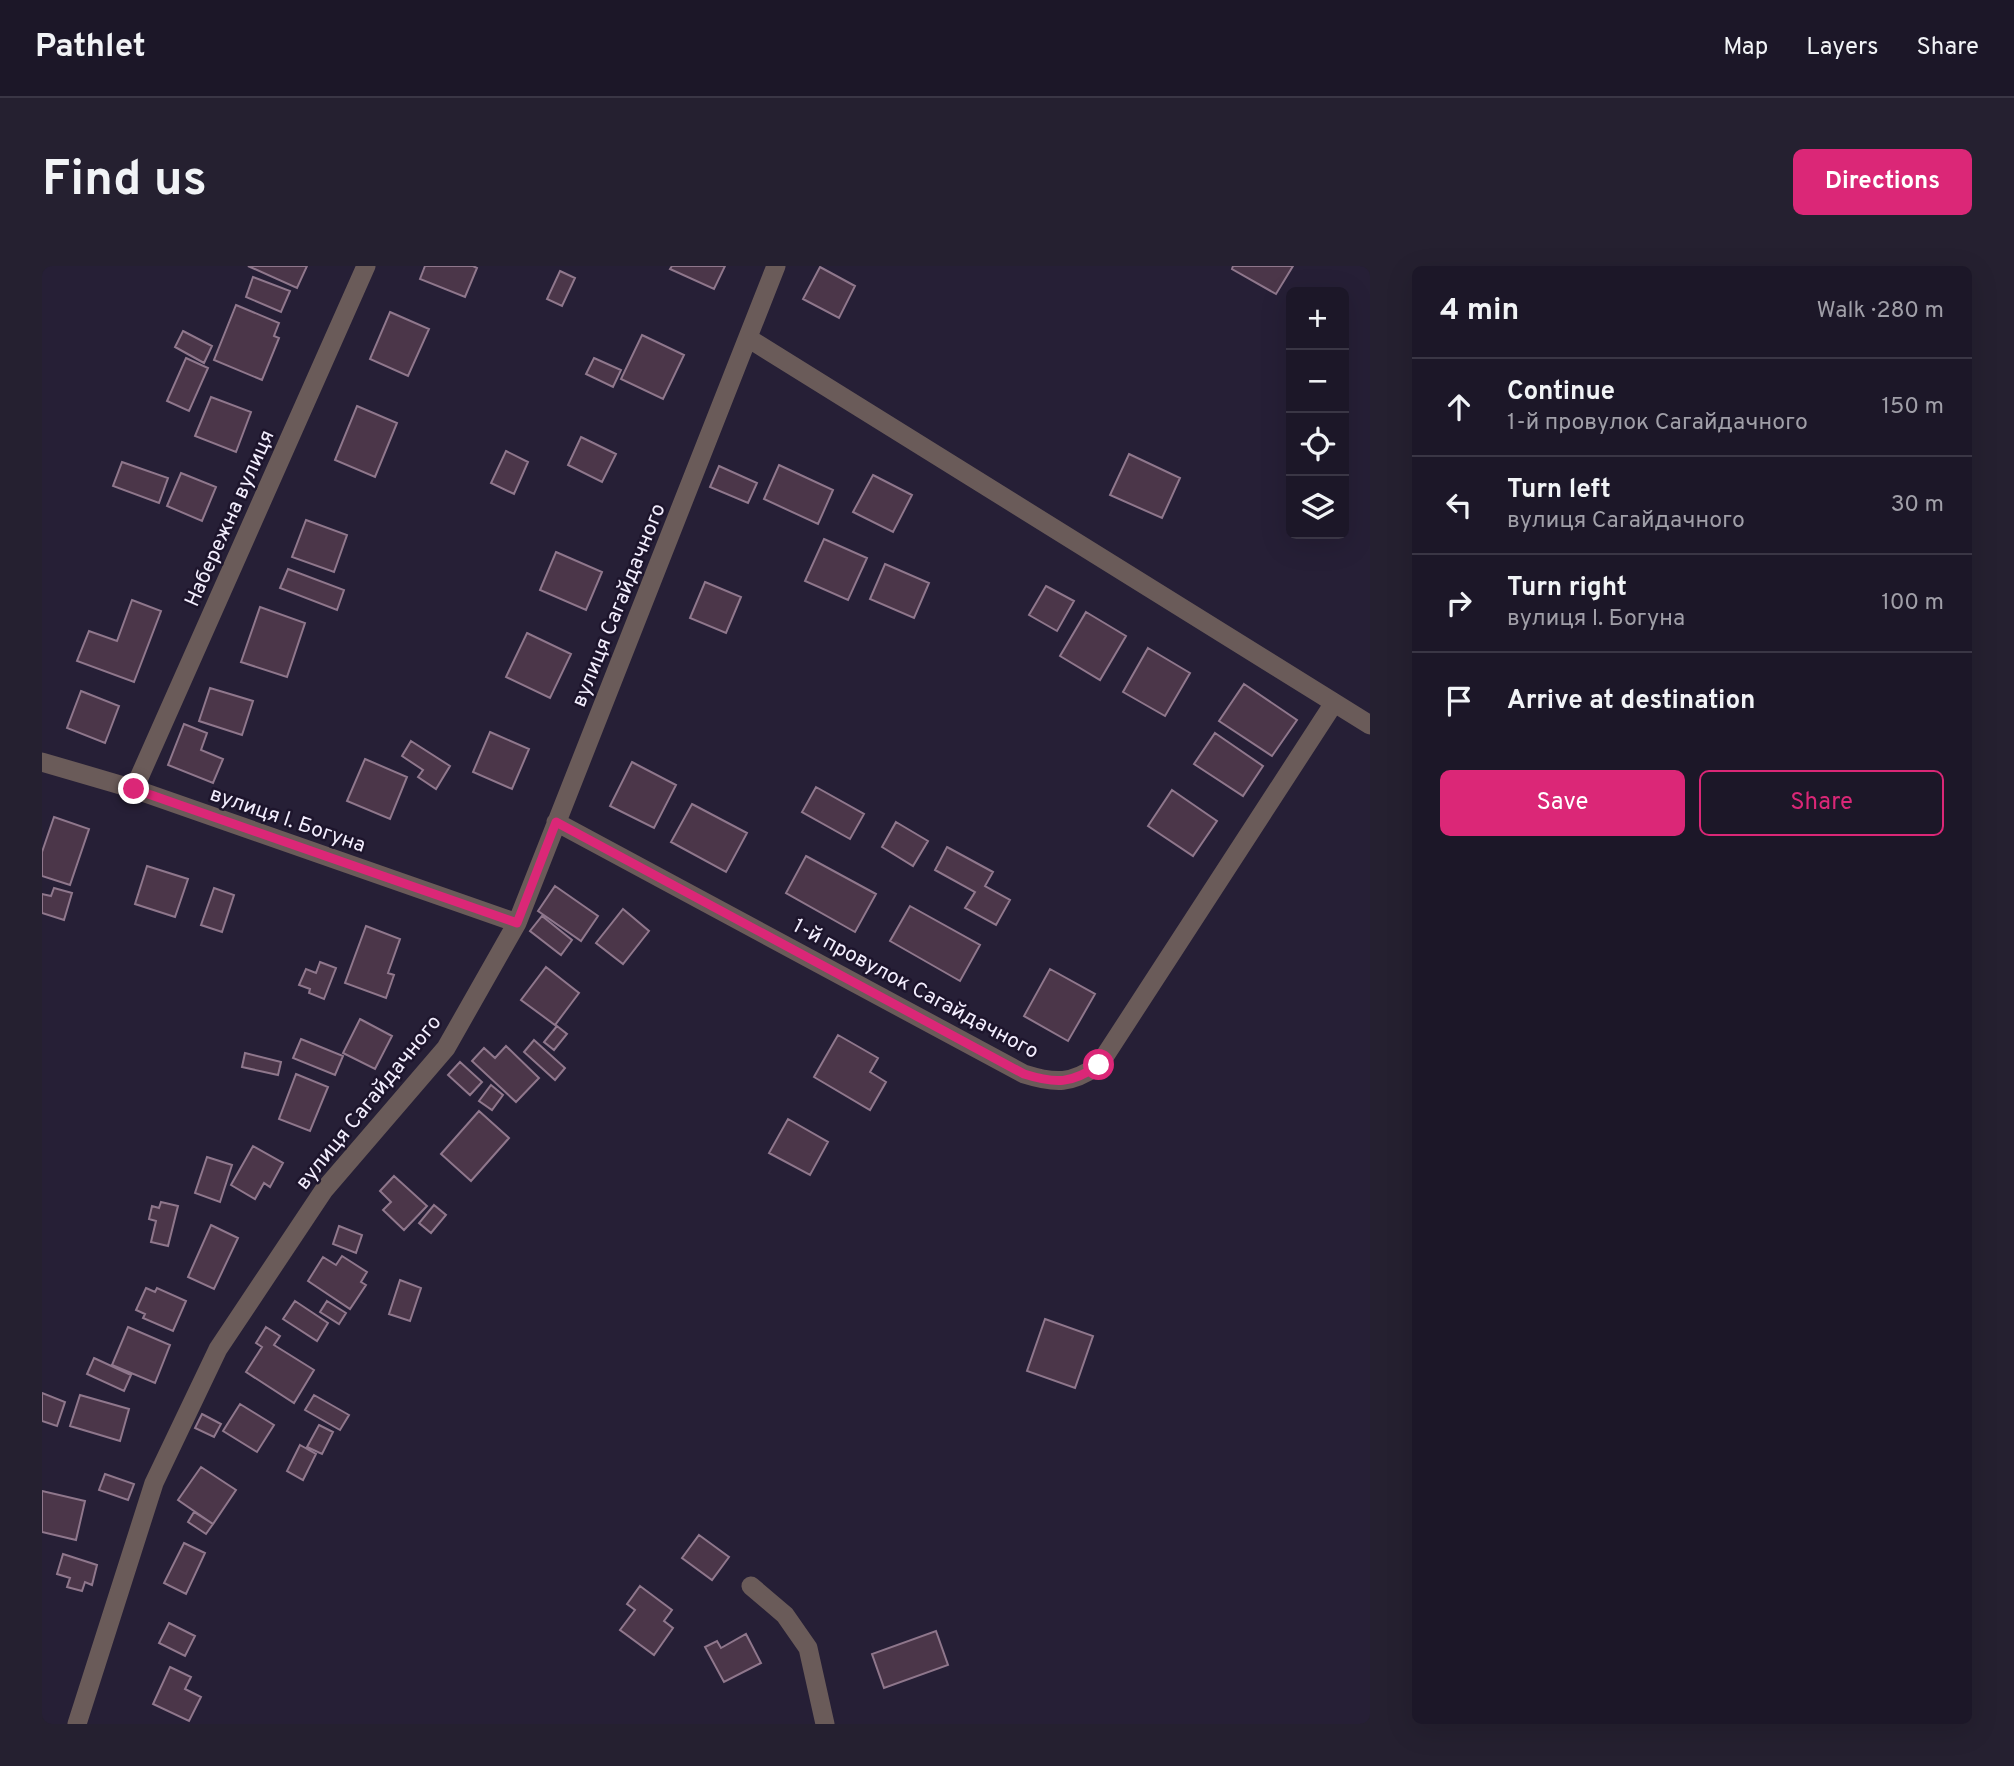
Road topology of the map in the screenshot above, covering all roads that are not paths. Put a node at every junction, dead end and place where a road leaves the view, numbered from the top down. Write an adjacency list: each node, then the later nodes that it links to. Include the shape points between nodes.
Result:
1 (366, 266): 7 (street, Набережна вулиця)
2 (776, 266): 3 (street, вулиця Сагайдачного)
3 (748, 338): 4 (street); 8 (street, вулиця Сагайдачного)
4 (1335, 703): 5 (street); 8 (street, 1-й провулок Сагайдачного, via 1099,1065 1081,1077 1061,1082 1024,1074)
5 (1370, 725)
6 (42, 762): 7 (street, вулиця І. Богуна)
7 (134, 789): 9 (street, вулиця І. Богуна)
8 (556, 822): 9 (street, вулиця Сагайдачного)
9 (517, 923): 11 (street, вулиця Сагайдачного, via 446,1048 324,1190 218,1349 154,1483)
10 (751, 1586): 12 (street, via 785,1615 808,1648)
11 (78, 1724)
12 (825, 1724)

